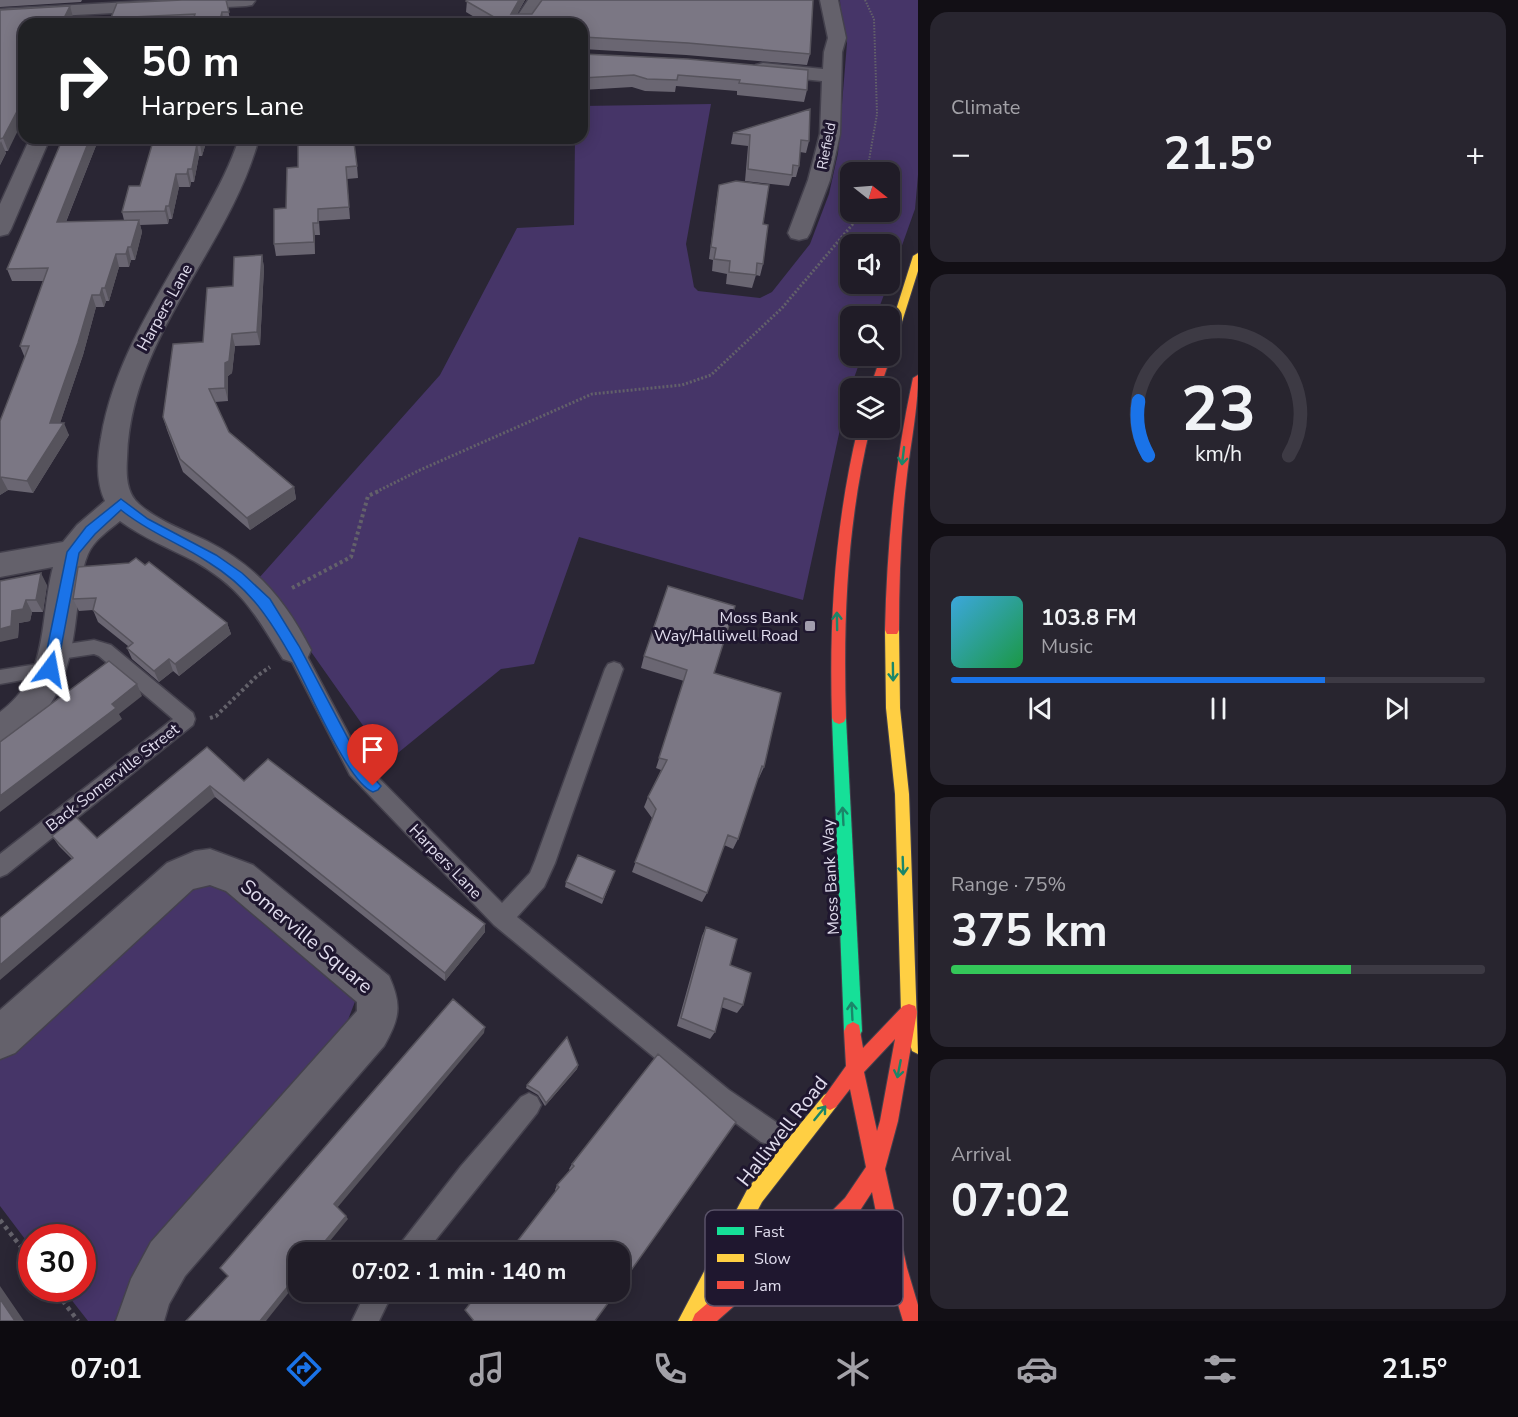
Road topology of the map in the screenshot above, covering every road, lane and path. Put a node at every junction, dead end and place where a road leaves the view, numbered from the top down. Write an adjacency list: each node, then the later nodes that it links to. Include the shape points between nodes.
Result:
1 (537, 0): 7 (street)
2 (830, 0): 9 (street, Riefield, via 837,41)
3 (865, 0): 12 (path, via 874,19 877,114)
4 (246, 4): 6 (street)
5 (0, 14): 6 (street)
6 (95, 16)
7 (525, 18)
8 (740, 67): 9 (street)
9 (832, 76): 13 (street, Riefield, via 830,134 803,224)
10 (37, 144): 15 (street)
11 (246, 144): 20 (street, Harpers Lane, via 213,219 160,306 129,379 114,436 112,470)
12 (869, 162)
13 (782, 209)
14 (853, 222): 23 (path, via 783,308 711,375 682,385 592,394 368,496 351,557)
15 (0, 228)
16 (918, 256): 17 (main road)
17 (900, 313)
18 (918, 378): 32 (main road, one-way to 32, via 904,447 892,580 893,708 902,794)
19 (861, 438): 35 (main road, Moss Bank Way, one-way to 19, via 838,708 837,594 845,519)
20 (121, 504): 21 (street); 23 (street, Harpers Lane, via 143,522 212,558)
21 (73, 552): 22 (street); 25 (street)
22 (0, 566)
23 (265, 602): 24 (street, Harpers Lane)
24 (295, 650): 28 (path, via 257,676 216,716 203,721); 31 (lane, Harpers Lane, via 357,769)
25 (52, 661): 27 (lane, Back Somerville Street); 28 (lane, Back Somerville Street, via 94,647 105,650); 29 (street, via 40,695)
26 (614, 669): 31 (lane, via 545,863 537,880)
27 (0, 677)
28 (186, 719): 30 (lane, Back Somerville Street)
29 (0, 730)
30 (0, 867)
31 (502, 918): 37 (lane, Harpers Lane, via 721,1098)
32 (909, 1012): 34 (main road); 35 (main road, Halliwell Road); 38 (main road, one-way to 38)
33 (0, 1038): 51 (street, Somerville Square, via 180,876 195,868 210,867 239,878 375,990 380,1004 378,1018 369,1031 168,1259)
34 (918, 1045)
35 (855, 1069): 38 (main road, Moss Bank Way); 39 (main road, Halliwell Road, one-way to 35)
36 (529, 1105): 43 (lane)
37 (770, 1133)
38 (876, 1169): 40 (main road); 41 (main road, Moss Bank Way)
39 (747, 1210)
40 (847, 1210)
41 (885, 1210)
42 (0, 1220): 44 (path)
43 (418, 1242)
44 (18, 1243)
45 (903, 1288): 55 (main road, Moss Bank Way)
46 (705, 1289): 53 (main road, Halliwell Road, one-way to 46)
47 (64, 1302): 50 (path)
48 (375, 1302): 52 (lane)
49 (719, 1306): 54 (main road)
50 (78, 1321)
51 (140, 1321)
52 (365, 1321)
53 (688, 1321)
54 (702, 1321)
55 (913, 1321)

